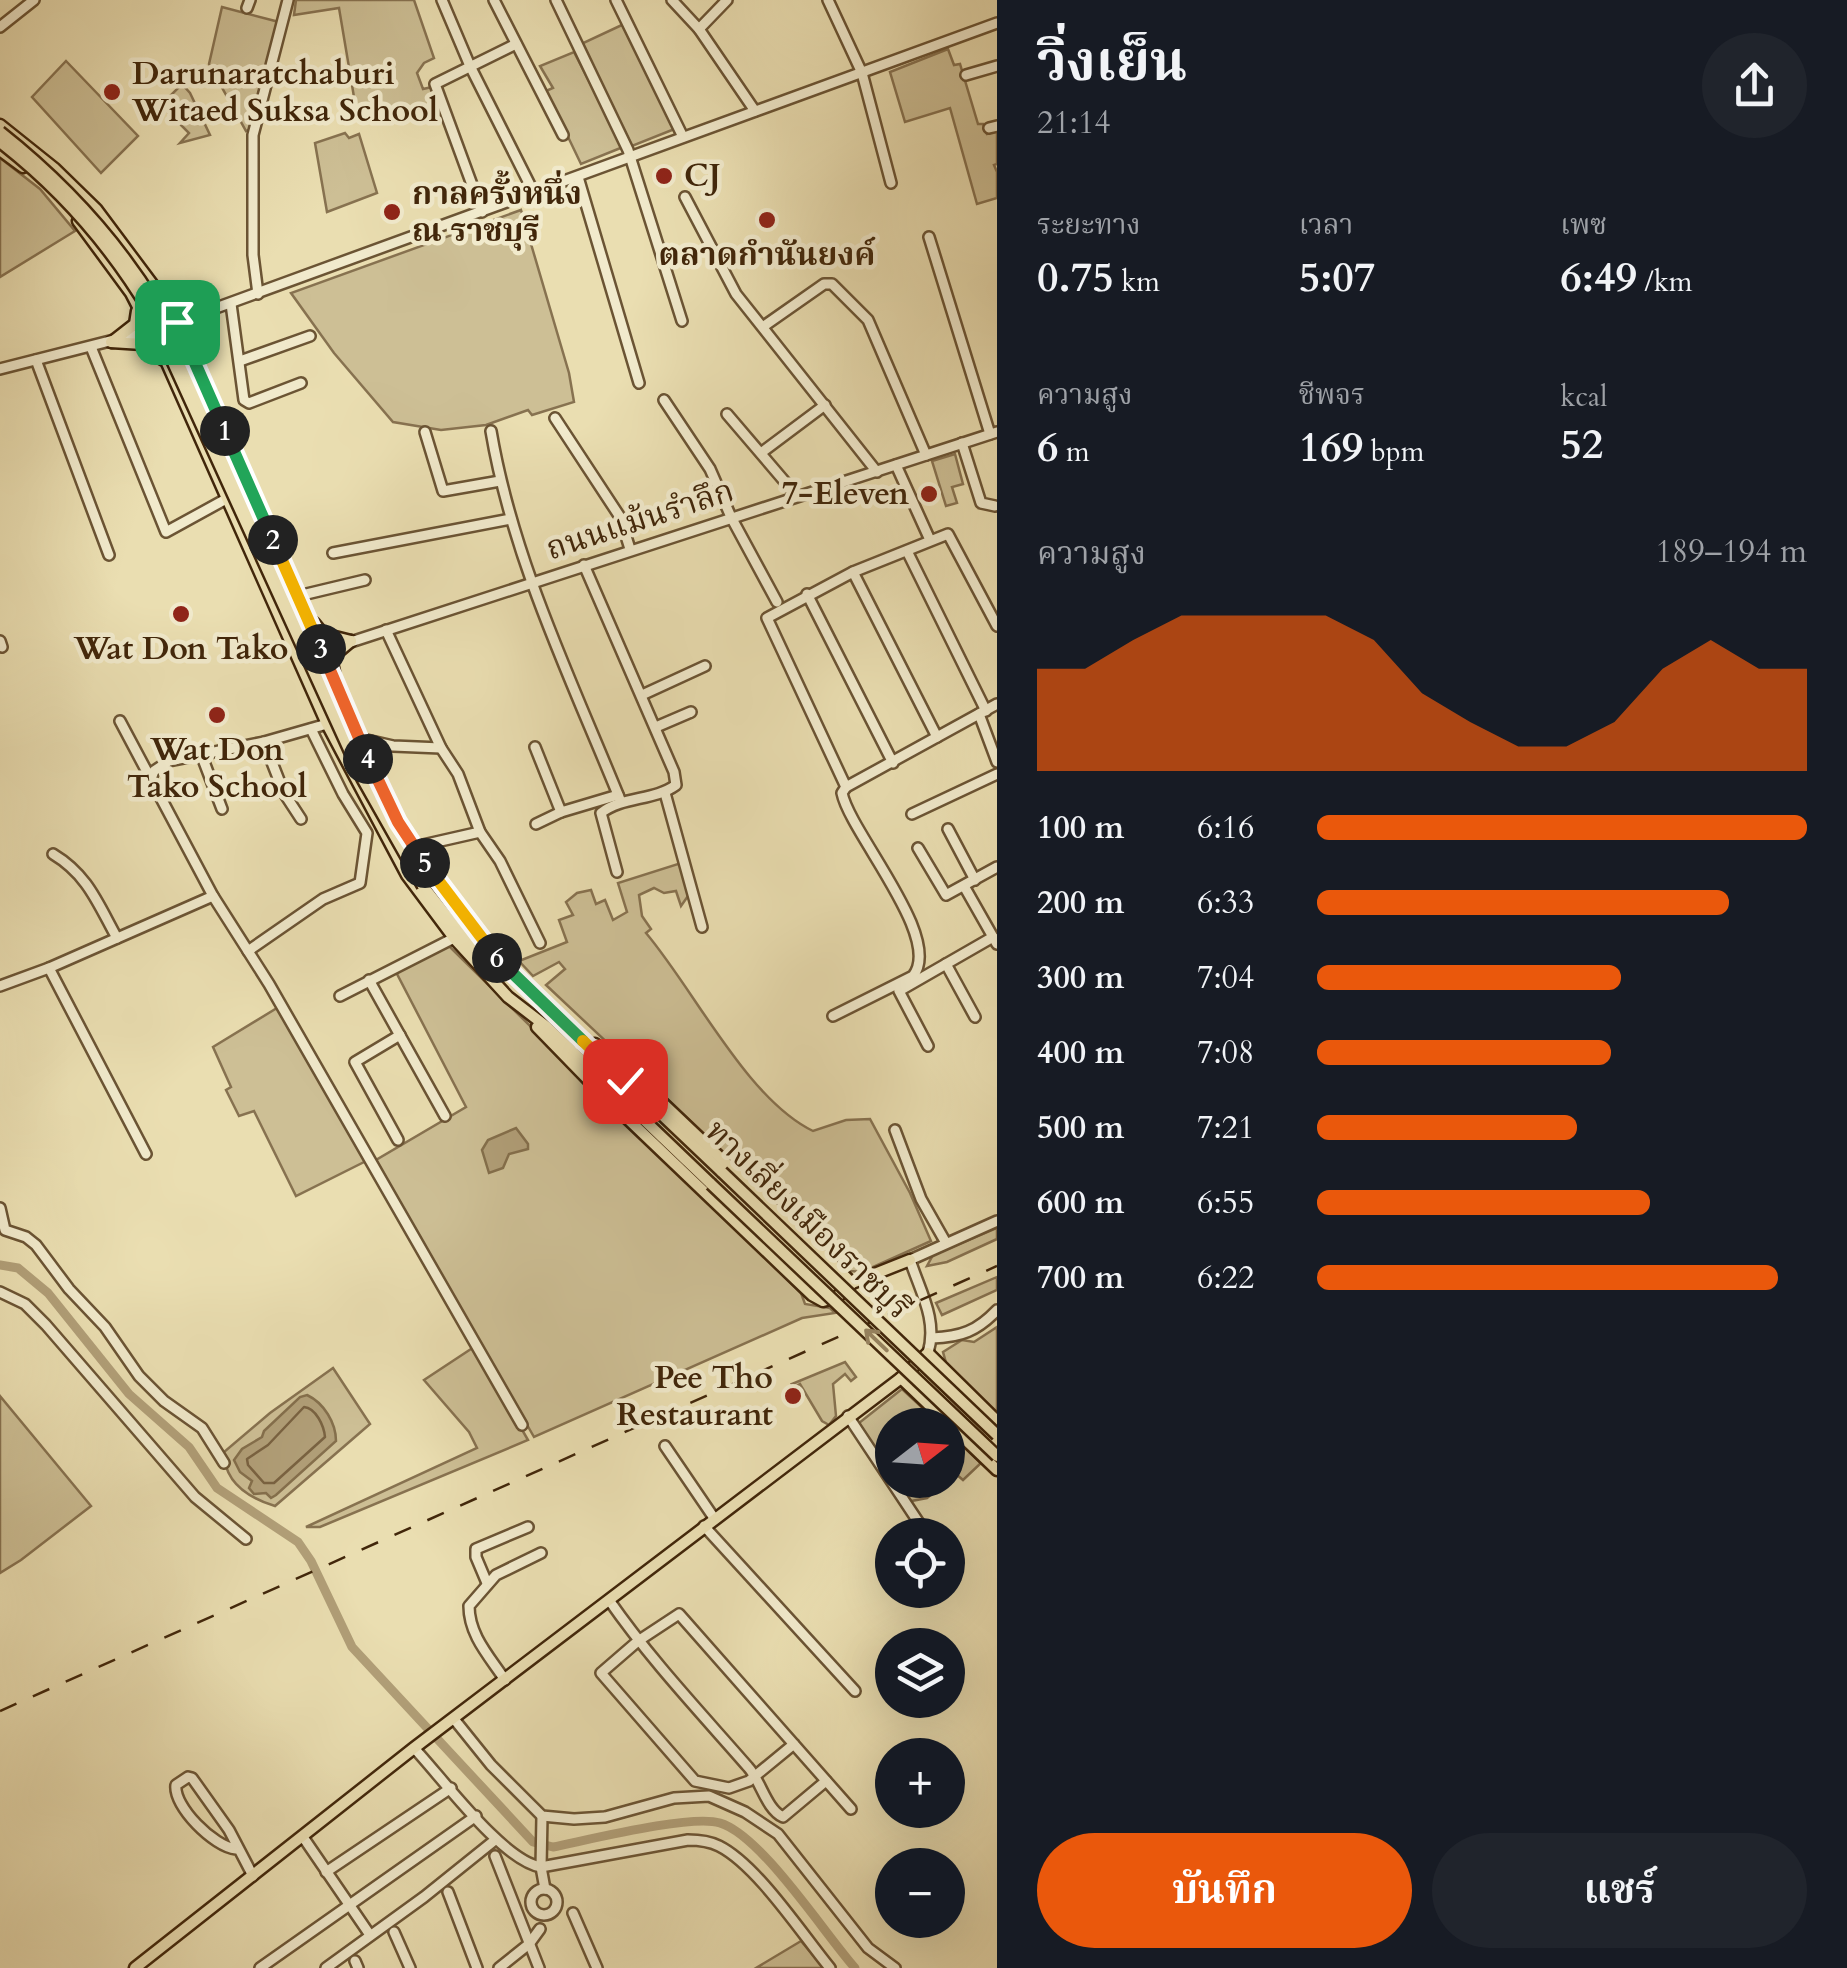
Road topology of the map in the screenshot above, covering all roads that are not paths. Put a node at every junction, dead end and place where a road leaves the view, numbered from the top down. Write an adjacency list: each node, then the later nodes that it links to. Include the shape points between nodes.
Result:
1 (34, 0): 11 (street)
2 (288, 0): 31 (street, via 253,136)
3 (442, 0): 14 (street)
4 (494, 0): 13 (street)
5 (556, 0): 24 (street)
6 (616, 0): 21 (street)
7 (672, 0): 12 (street)
8 (828, 0): 16 (street)
9 (725, 1): 12 (street)
10 (997, 24): 16 (street)
11 (0, 27)
12 (699, 29): 18 (street)
13 (516, 44): 14 (street); 20 (street)
14 (470, 66): 27 (street); 29 (street, via 435,84)
15 (997, 66): 17 (street)
16 (862, 73): 18 (street); 26 (street)
17 (966, 75)
18 (755, 111): 21 (street)
19 (0, 128): 32 (main road, ทางเลี่ยงเมืองราชบุรี, via 96,209); 122 (main road, ทางเลี่ยงเมืองราชบุรี, bridge, via 81,204 154,303 369,774)
20 (563, 135)
21 (684, 138): 24 (street)
22 (0, 142): 122 (main road, ทางเลี่ยงเมืองราชบุรี, bridge, via 74,208 150,312 362,778)
23 (0, 150): 34 (main road, ทางเลี่ยงเมืองราชบุรี, via 74,216)
24 (628, 158): 25 (street); 36 (street)
25 (578, 177): 27 (street); 49 (street)
26 (890, 183)
27 (534, 193): 29 (street)
28 (685, 197): 38 (street, via 736,294)
29 (482, 212): 31 (street)
30 (929, 237): 56 (street)
31 (258, 294): 33 (street)
32 (164, 300): 35 (main road, via 182,313); 37 (main road, ทางเลี่ยงเมืองราชบุรี)
33 (231, 304): 35 (street); 45 (street)
34 (136, 305): 39 (main road, ทางเลี่ยงเมืองราชบุรี); 41 (main road, via 136,324)
35 (204, 314): 37 (street); 43 (main road, via 188,335)
36 (682, 321)
37 (177, 322): 39 (street); 43 (main road, ทางเลี่ยงเมืองราชบุรี)
38 (764, 326): 51 (street); 59 (street, via 832,284 868,320)
39 (150, 332): 41 (street); 46 (main road, ทางเลี่ยงเมืองราชบุรี)
40 (310, 336): 45 (street)
41 (111, 342): 42 (street); 46 (main road, via 142,344)
42 (91, 347): 44 (street); 64 (street, via 166,532)
43 (188, 347): 78 (main road, ทางเลี่ยงเมืองราชบุรี)
44 (36, 360): 47 (street); 72 (street)
45 (240, 361): 48 (street, via 249,403)
46 (166, 363): 64 (main road, ทางเลี่ยงเมืองราชบุรี)
47 (0, 369)
48 (301, 383)
49 (639, 383)
50 (664, 400): 66 (street, via 710,468)
51 (825, 405): 58 (street); 61 (street)
52 (727, 414): 58 (street)
53 (555, 418): 69 (street, via 620,517)
54 (491, 431): 62 (street)
55 (425, 432): 62 (street, via 443,491)
56 (994, 433): 57 (street, ถนนแม้นรำลึก)
57 (962, 443): 59 (street, ถนนแม้นรำลึก); 65 (street, via 980,499)
58 (761, 452): 63 (street)
59 (926, 455): 60 (street, ถนนแม้นรำลึก)
60 (896, 465): 61 (street, ถนนแม้นรำลึก); 68 (street)
61 (877, 472): 63 (street, ถนนแม้นรำลึก)
62 (500, 481): 67 (street)
63 (797, 496): 66 (street, ถนนแม้นรำลึก)
64 (228, 498): 85 (main road, ทางเลี่ยงเมืองราชบุรี)
65 (995, 506)
66 (731, 517): 69 (street, ถนนแม้นรำลึก); 79 (street)
67 (511, 519): 71 (street); 76 (street)
68 (930, 540): 70 (street); 81 (street, via 948,534)
69 (630, 550): 73 (street, ถนนแม้นรำลึก)
70 (907, 550): 74 (street); 91 (street)
71 (334, 553)
72 (109, 555)
73 (584, 564): 76 (street, ถนนแม้นรำลึก); 88 (street)
74 (853, 572): 77 (street); 97 (street)
75 (365, 580): 78 (street)
76 (532, 582): 82 (street, ถนนแม้นรำลึก); 108 (street)
77 (807, 594): 103 (street); 106 (street, via 767,618)
78 (298, 596): 80 (main road, ทางเลี่ยงเมืองราชบุรี)
79 (777, 602)
80 (307, 614): 83 (main road, via 323,634); 84 (main road, ทางเลี่ยงเมืองราชบุรี)
81 (997, 626)
82 (386, 630): 83 (street, ถนนแม้นรำลึก); 100 (street)
83 (351, 641): 84 (street, ถนนแม้นรำลึก); 87 (main road, via 332,663)
84 (322, 651): 85 (street, ถนนแม้นรำลึก); 87 (main road, ทางเลี่ยงเมืองราชบุรี)
85 (298, 658): 93 (main road, ทางเลี่ยงเมืองราชบุรี)
86 (705, 666): 88 (street)
87 (339, 692): 96 (main road, ทางเลี่ยงเมืองราชบุรี)
88 (642, 695): 94 (street)
89 (997, 704): 91 (street)
90 (691, 712): 94 (street)
91 (983, 712): 97 (street); 102 (street)
92 (120, 721): 105 (street)
93 (327, 724): 95 (street); 127 (main road, ทางเลี่ยงเมืองราชบุรี, via 390,847)
94 (656, 727): 107 (street, via 676,785)
95 (311, 729): 98 (street); 130 (street, via 367,832 360,883 323,898)
96 (358, 738): 100 (street); 116 (main road, ทางเลี่ยงเมืองราชบุรี)
97 (938, 738): 103 (street)
98 (264, 742): 101 (street); 112 (street)
99 (534, 747): 110 (street)
100 (440, 748): 115 (street, via 458,774)
101 (202, 754): 105 (street, via 160,765); 109 (street)
102 (997, 762)
103 (892, 763): 106 (street)
104 (997, 774): 111 (street)
105 (152, 779): 124 (street)
106 (846, 786): 139 (street, via 844,804 902,902 920,965 913,976)
107 (665, 793): 108 (street); 125 (street)
108 (619, 799): 110 (street); 120 (street, via 600,813)
109 (222, 809)
110 (561, 812): 113 (street)
111 (912, 814)
112 (301, 819)
113 (536, 824)
114 (948, 829): 121 (street)
115 (480, 832): 116 (street); 129 (street)
116 (414, 847): 131 (main road, ทางเลี่ยงเมืองราชบุรี)
117 (918, 848): 123 (street, via 946,895)
118 (54, 854): 126 (street, via 83,878)
119 (997, 868): 121 (street)
120 (618, 872)
121 (975, 880): 123 (street)
122 (426, 883): 131 (main road, ทางเลี่ยงเมืองราชบุรี); 141 (main road, ทางเลี่ยงเมืองราชบุรี, via 470,945)
123 (964, 886): 128 (street)
124 (212, 896): 126 (street); 130 (street)
125 (702, 927)
126 (117, 938): 133 (street)
127 (454, 938): 134 (street); 138 (main road, ทางเลี่ยงเมืองราชบุรี)
128 (995, 941): 132 (street)
129 (540, 943)
130 (248, 950): 161 (street)
131 (498, 959): 136 (main road, ทางเลี่ยงเมืองราชบุรี)
132 (946, 964): 140 (street); 143 (street, via 899,991)
133 (50, 968): 135 (street); 147 (street)
134 (368, 980): 137 (street); 142 (street)
135 (0, 986)
136 (528, 989): 153 (main road, via 631,1073); 162 (main road, ทางเลี่ยงเมืองราชบุรี, bridge)
137 (340, 996)
138 (508, 997): 141 (main road, ทางเลี่ยงเมืองราชบุรี); 153 (main road, via 812,1296 823,1301)
139 (832, 1016)
140 (975, 1017)
141 (547, 1028): 164 (main road, ทางเลี่ยงเมืองราชบุรี, one-way to 141, bridge)
142 (400, 1036): 144 (street); 146 (street, via 355,1062)
143 (928, 1046)
144 (445, 1116)
145 (895, 1130): 151 (street)
146 (398, 1140)
147 (146, 1154)
148 (0, 1208): 150 (street)
149 (997, 1221): 151 (street)
150 (2, 1231): 165 (street, via 36,1245 139,1376 202,1428)
151 (946, 1244): 152 (street)
152 (910, 1260): 153 (main road); 156 (street)
153 (852, 1283)
154 (0, 1292): 171 (street, via 46,1325 195,1497)
155 (997, 1310): 156 (street, via 974,1331)
156 (932, 1338): 157 (street)
157 (928, 1353): 158 (main road); 160 (main road)
158 (901, 1378): 159 (main road); 166 (main road)
159 (848, 1416): 167 (main road); 168 (street)
160 (997, 1421)
161 (522, 1425)
162 (997, 1435)
163 (665, 1446): 167 (street)
164 (997, 1456)
165 (224, 1463)
166 (997, 1470)
167 (714, 1518): 169 (main road)
168 (916, 1518)
169 (704, 1526): 174 (main road); 177 (street)
170 (528, 1527): 173 (street, via 476,1549)
171 (246, 1540)
172 (541, 1553): 173 (street)
173 (487, 1583): 176 (street, via 469,1606 469,1622)
174 (608, 1600): 175 (street); 176 (main road)
175 (638, 1641): 179 (street, via 679,1614); 181 (street); 181 (street, via 602,1673 695,1781 729,1788)
176 (504, 1680): 178 (main road)
177 (855, 1691)
178 (452, 1720): 180 (main road); 186 (street)
179 (794, 1744): 181 (street); 182 (street)
180 (418, 1746): 183 (street); 187 (main road)
181 (756, 1776): 182 (street, via 782,1817)
182 (826, 1781): 184 (street)
183 (451, 1788): 185 (street); 192 (street)
184 (851, 1809)
185 (476, 1816): 188 (street); 196 (street)
186 (542, 1816): 191 (street); 211 (street, via 574,1820 709,1796 778,1834 868,1948)
187 (303, 1838): 192 (street); 193 (main road)
188 (495, 1840): 191 (street, via 528,1865); 200 (street)
189 (236, 1849): 189 (street, via 192,1778 176,1785 178,1798 206,1834); 193 (street)
190 (496, 1856): 201 (street)
191 (541, 1861): 194 (street); 210 (street, via 706,1841 750,1871)
192 (326, 1872): 196 (street)
193 (253, 1876): 202 (main road)
194 (545, 1889): 198 (street, via 557,1904); 198 (street, via 530,1902)
195 (448, 1892): 206 (street)
196 (348, 1905): 200 (street); 203 (street)
197 (574, 1913): 209 (street)
198 (543, 1922): 201 (street)
199 (394, 1932): 205 (street)
200 (370, 1935): 204 (street)
201 (529, 1944): 207 (street); 208 (street)
202 (135, 1968)
203 (260, 1968)
204 (326, 1968)
205 (410, 1968)
206 (477, 1968)
207 (499, 1968)
208 (540, 1968)
209 (597, 1968)
210 (830, 1968)
211 (895, 1968)

